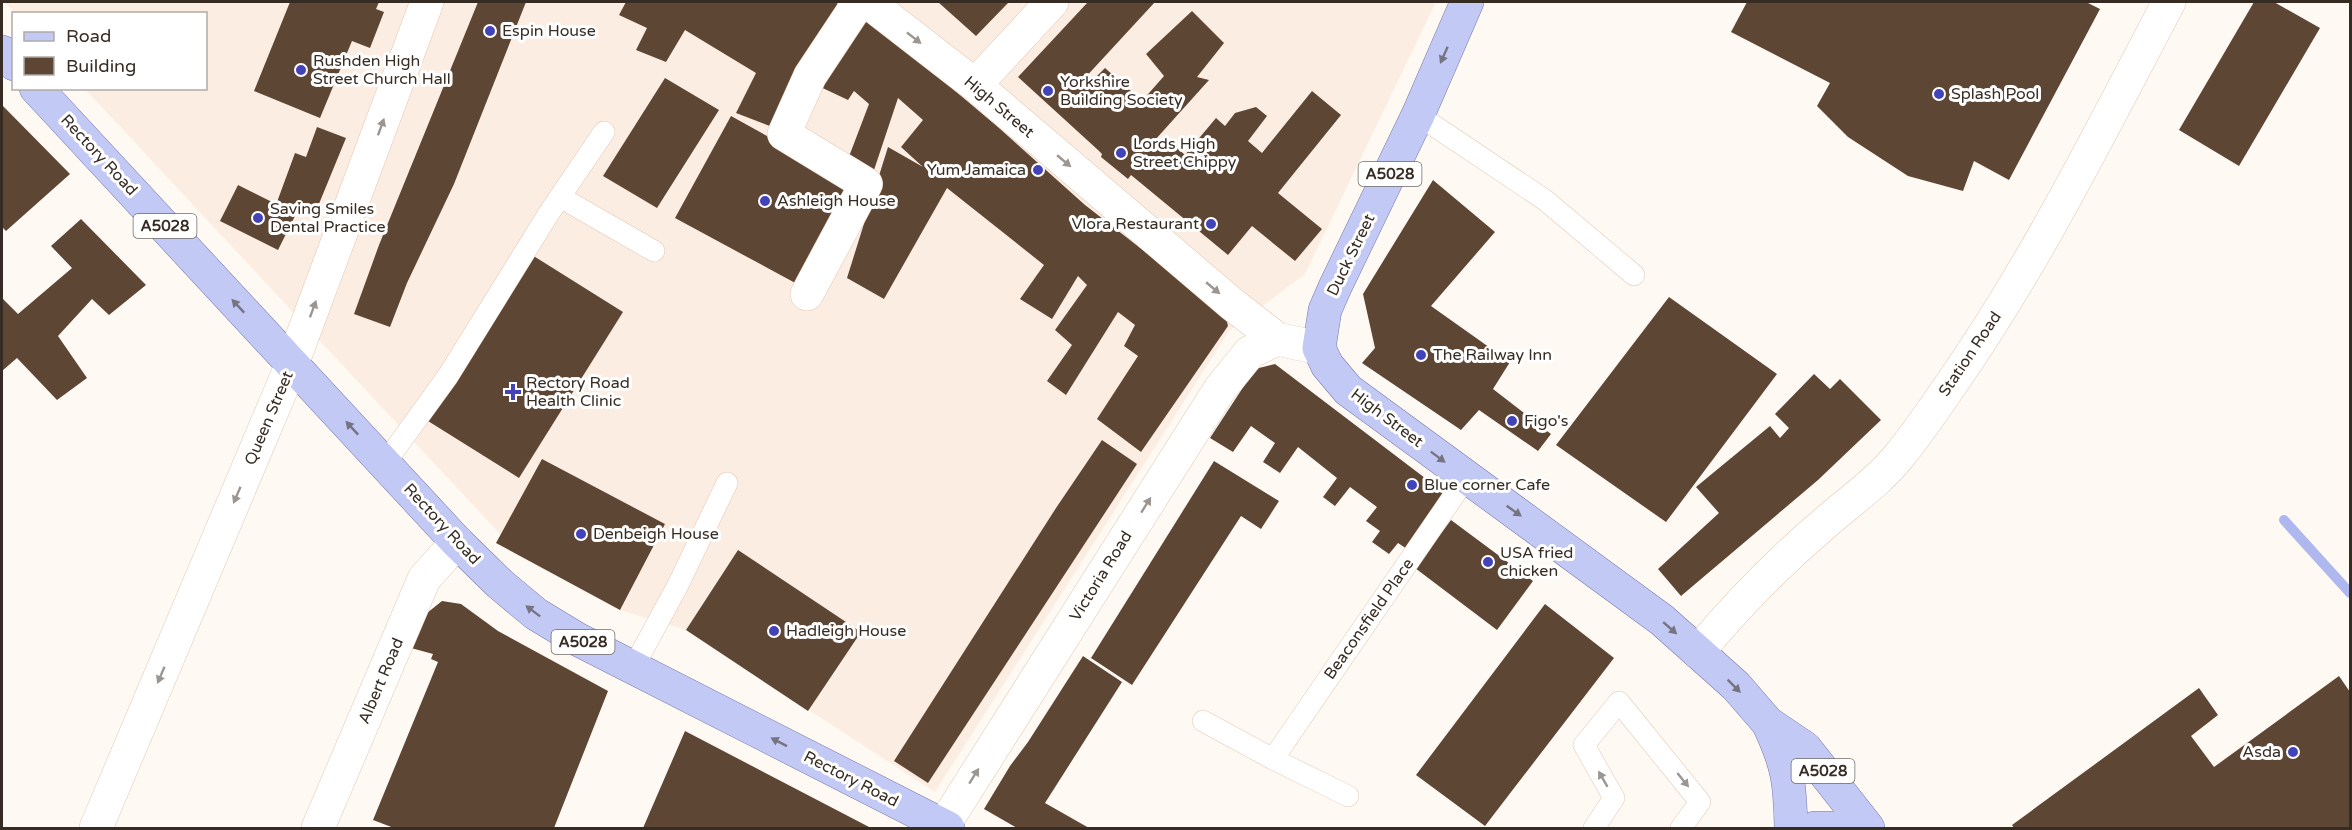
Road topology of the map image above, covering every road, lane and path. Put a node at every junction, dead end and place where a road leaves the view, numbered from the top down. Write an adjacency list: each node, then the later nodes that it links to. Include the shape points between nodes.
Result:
1 (427, 2): 17 (street, Queen Street, one-way to 1)
2 (859, 2): 14 (street, via 810,76 784,134 866,184)
3 (868, 2): 7 (street, High Street, one-way to 7)
4 (1052, 2): 7 (street)
5 (1467, 2): 9 (main road, Duck Street / A5028, one-way to 9)
6 (2169, 2): 22 (street, Station Road, via 2051,226 1986,333 1917,432 1898,458 1779,565)
7 (975, 86): 15 (street, High Street, one-way to 15)
8 (38, 90): 17 (main road, Rectory Road / A5028, one-way to 8)
9 (1418, 115): 13 (lane, via 1545,200); 16 (main road, Duck Street / A5028, via 1325,310)
10 (604, 132): 11 (lane)
11 (560, 196): 12 (lane); 18 (lane, via 448,376)
12 (654, 251)
13 (1634, 275)
14 (807, 294)
15 (1277, 339): 16 (street, High Street); 30 (street, Victoria Road, one-way to 15, via 1220,389 1250,352)
16 (1319, 348): 19 (main road, High Street / A5028, one-way to 19, via 1327,365 1348,390)
17 (292, 364): 18 (main road, Rectory Road / A5028, one-way to 17); 28 (street, Queen Street, one-way to 28)
18 (385, 463): 21 (main road, Rectory Road / A5028)
19 (1466, 478): 22 (main road, High Street / A5028, one-way to 22, via 1662,620); 26 (lane, Beaconsfield Place)
20 (727, 483): 23 (lane)
21 (457, 542): 23 (main road, Rectory Road / A5028, one-way to 21, via 536,614); 29 (street, Albert Road, via 424,579)
22 (1698, 652): 25 (main road, High Street / A5028, one-way to 25, via 1736,686)
23 (633, 668): 30 (main road, Rectory Road / A5028, one-way to 23)
24 (1203, 721): 26 (lane)
25 (1768, 723): 33 (main road, A5028, via 1788,773); 36 (main road, High Street / A5028, via 1805,748)
26 (1273, 759): 27 (lane)
27 (1348, 796)
28 (96, 828)
29 (318, 828)
30 (944, 828)
31 (1594, 828): 32 (lane, one-way to 32, via 1614,798 1584,745 1619,702 1700,802)
32 (1681, 828)
33 (1791, 828)
34 (1815, 828): 35 (main road)
35 (1853, 828)
36 (1868, 828)

